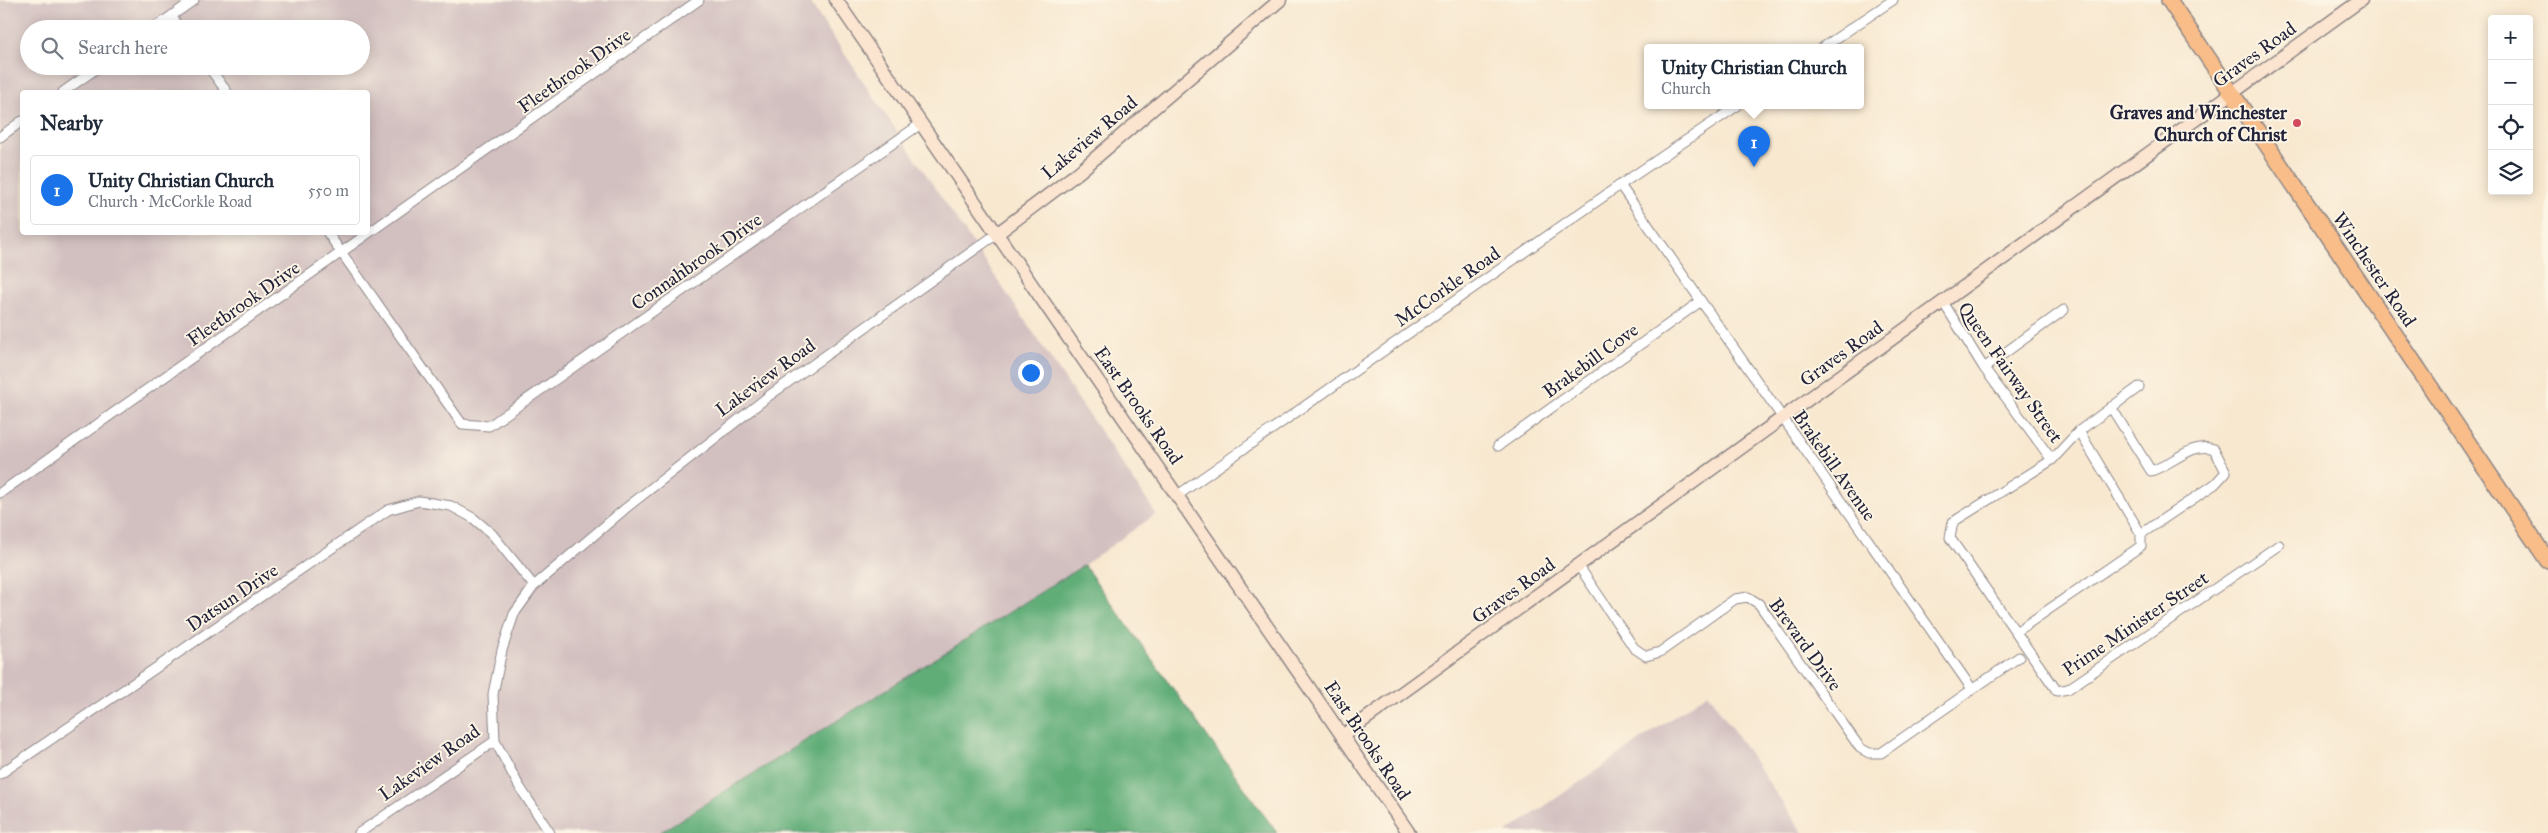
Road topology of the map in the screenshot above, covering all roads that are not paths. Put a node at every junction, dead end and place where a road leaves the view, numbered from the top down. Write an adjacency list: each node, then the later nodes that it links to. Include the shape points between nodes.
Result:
1 (194, 0): 8 (street)
2 (699, 0): 22 (street, Fleetbrook Drive)
3 (836, 0): 19 (street, East Brooks Road)
4 (1280, 0): 23 (street, Lakeview Road, via 1079,172)
5 (1893, 0): 11 (street)
6 (2169, 0): 16 (main road, Winchester Road)
7 (2361, 0): 16 (street, Graves Road)
8 (171, 16): 9 (street); 10 (street)
9 (165, 20)
10 (174, 20)
11 (1828, 44)
12 (87, 75): 14 (street)
13 (215, 75): 15 (street)
14 (66, 90)
15 (226, 90)
16 (2232, 94): 28 (street, Graves Road); 41 (main road, Winchester Road)
17 (1732, 109): 21 (street, McCorkle Road)
18 (20, 122): 20 (street)
19 (922, 122): 23 (street, East Brooks Road); 26 (street, Connahbrook Drive, via 489,426 462,424)
20 (0, 137)
21 (1620, 184): 27 (street, Brakebill Avenue); 38 (street, McCorkle Road)
22 (370, 233)
23 (998, 234): 38 (street, East Brooks Road); 43 (street, Lakeview Road, via 763,400 626,508)
24 (329, 235): 26 (street)
25 (368, 235): 26 (street, Fleetbrook Drive)
26 (342, 253): 37 (street, Fleetbrook Drive)
27 (1701, 301): 33 (street, Brakebill Avenue); 35 (street, Brakebill Cove)
28 (1943, 302): 30 (street, Queen Fairway Street); 33 (street, Graves Road)
29 (2064, 310): 30 (street)
30 (1984, 368): 36 (street, Queen Fairway Street)
31 (2139, 387): 32 (street)
32 (2111, 407): 34 (street); 39 (street, via 2151,471 2164,467 2194,448 2208,447 2214,449 2226,472 2215,484)
33 (1783, 418): 42 (street, Graves Road); 46 (street, Brakebill Avenue)
34 (2079, 432): 36 (street); 39 (street, Queen Fairway Street)
35 (1498, 446)
36 (2052, 460): 44 (street, via 1954,522 1950,538)
37 (0, 493)
38 (1178, 495): 47 (street, East Brooks Road)
39 (2141, 534): 44 (street, via 2141,546)
40 (2280, 545): 44 (street, Prime Minister Street, via 2068,689 2057,691)
41 (2545, 551)
42 (1578, 565): 46 (street, Brevard Drive, via 1634,648 1646,656 1660,652 1735,599 1748,597 1759,604 1860,748 1869,753 1881,753); 47 (street, Graves Road)
43 (534, 586): 48 (street, Lakeview Road, via 514,614 502,650 493,694); 49 (street, Datsun Drive, via 492,534 451,506 419,501 388,510)
44 (2016, 632)
45 (2019, 657): 46 (street, Brevard Drive)
46 (1972, 689)
47 (1342, 736): 53 (street, East Brooks Road)
48 (495, 740): 50 (street, via 519,786); 51 (street, Lakeview Road)
49 (0, 774)
50 (548, 830): 52 (street)
51 (359, 833)
52 (538, 833)
53 (1410, 833)

